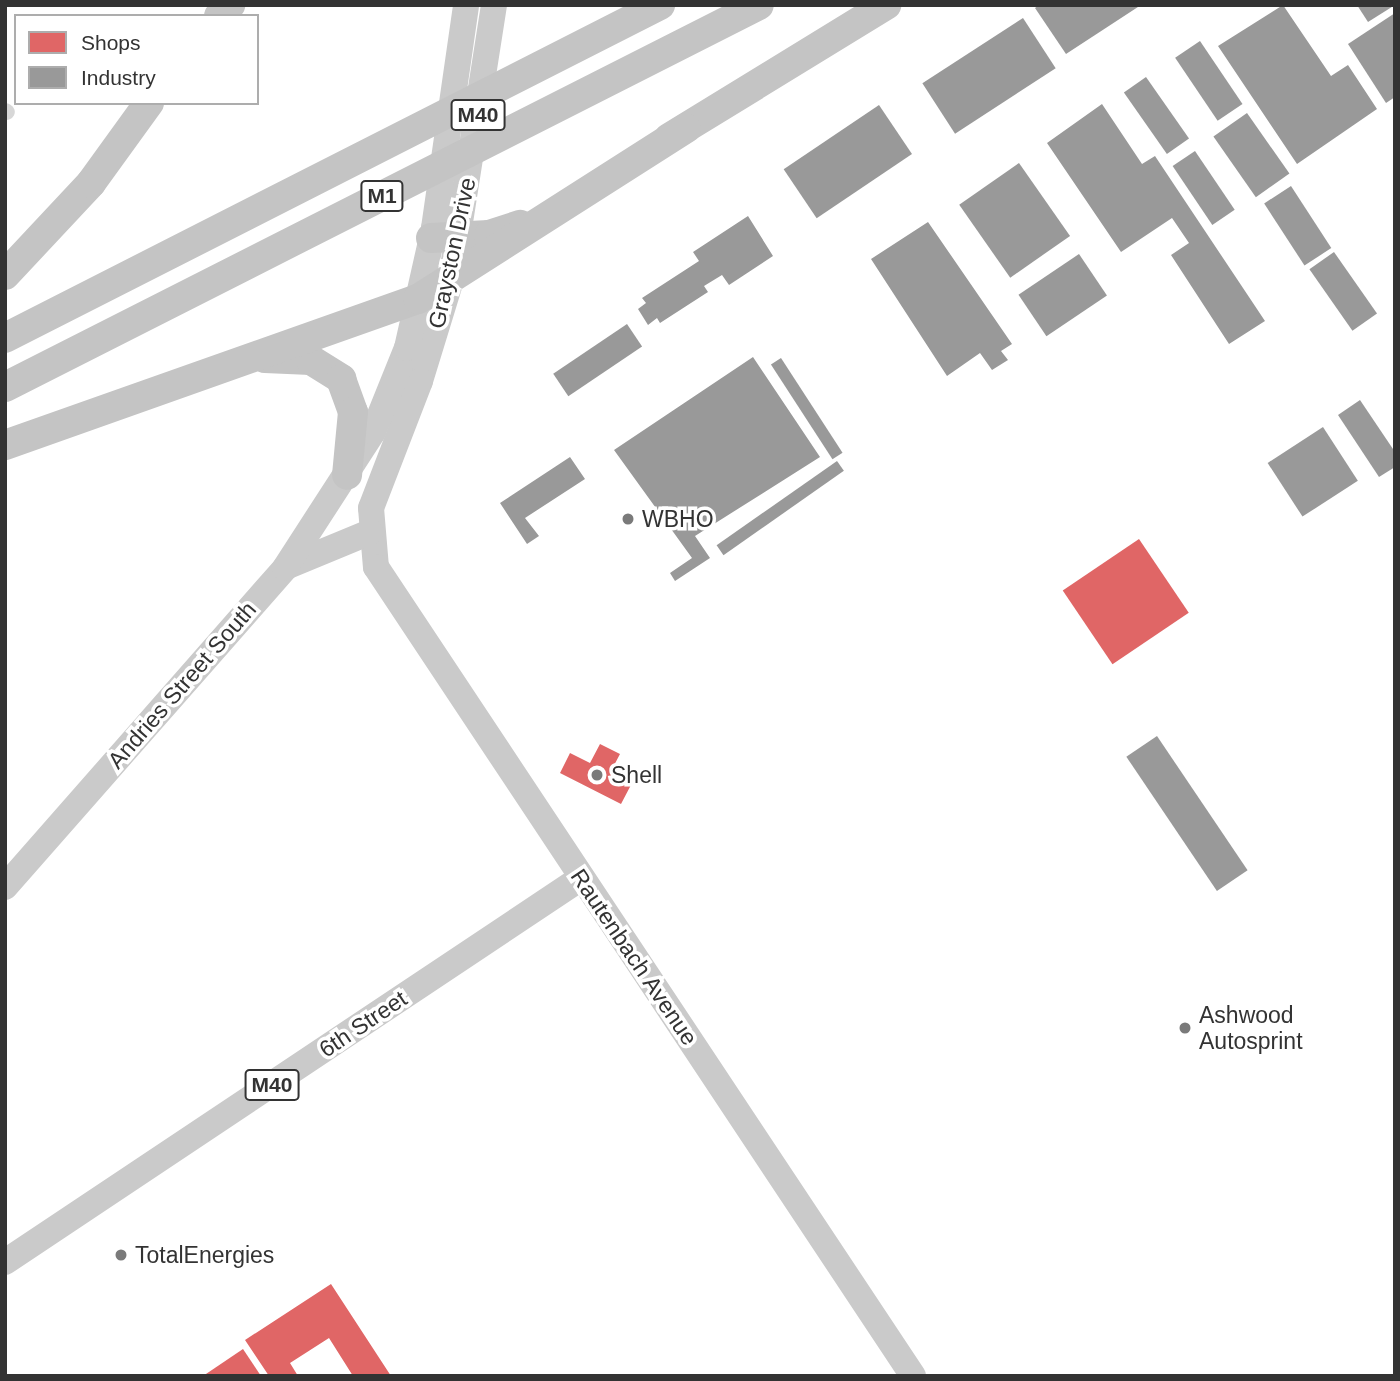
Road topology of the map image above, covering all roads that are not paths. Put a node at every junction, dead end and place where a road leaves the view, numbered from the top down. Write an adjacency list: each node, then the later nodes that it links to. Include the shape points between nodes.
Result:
1 (466, 5): 8 (main road, Grayston Drive / M40)
2 (494, 5): 8 (main road, Grayston Drive / M40)
3 (660, 5): 12 (highway, M1)
4 (759, 5): 14 (highway, M1)
5 (886, 5): 7 (highway)
6 (148, 105): 9 (highway, via 91,183)
7 (686, 128): 8 (highway, via 504,233); 10 (highway)
8 (446, 232): 10 (main road, Grayston Drive / M40); 11 (main road, Grayston Drive / M40)
9 (5, 275)
10 (451, 280): 11 (highway); 17 (main road, Grayston Drive / M40, via 420,382 380,476)
11 (418, 299): 13 (highway); 16 (main road, Grayston Drive / M40, via 399,374)
12 (5, 338)
13 (242, 359): 15 (highway); 16 (highway, via 312,360 341,379 353,412)
14 (5, 387)
15 (5, 446)
16 (347, 475): 18 (main road, Andries Street South / M40)
17 (370, 532): 18 (main road); 19 (main road, Rautenbach Avenue / M40, via 376,567 396,603)
18 (285, 568): 20 (main road, Andries Street South / M40)
19 (581, 878): 21 (main road, 6th Street / M40); 22 (main road, Rautenbach Avenue)
20 (5, 887)
21 (5, 1262)
22 (913, 1376)

